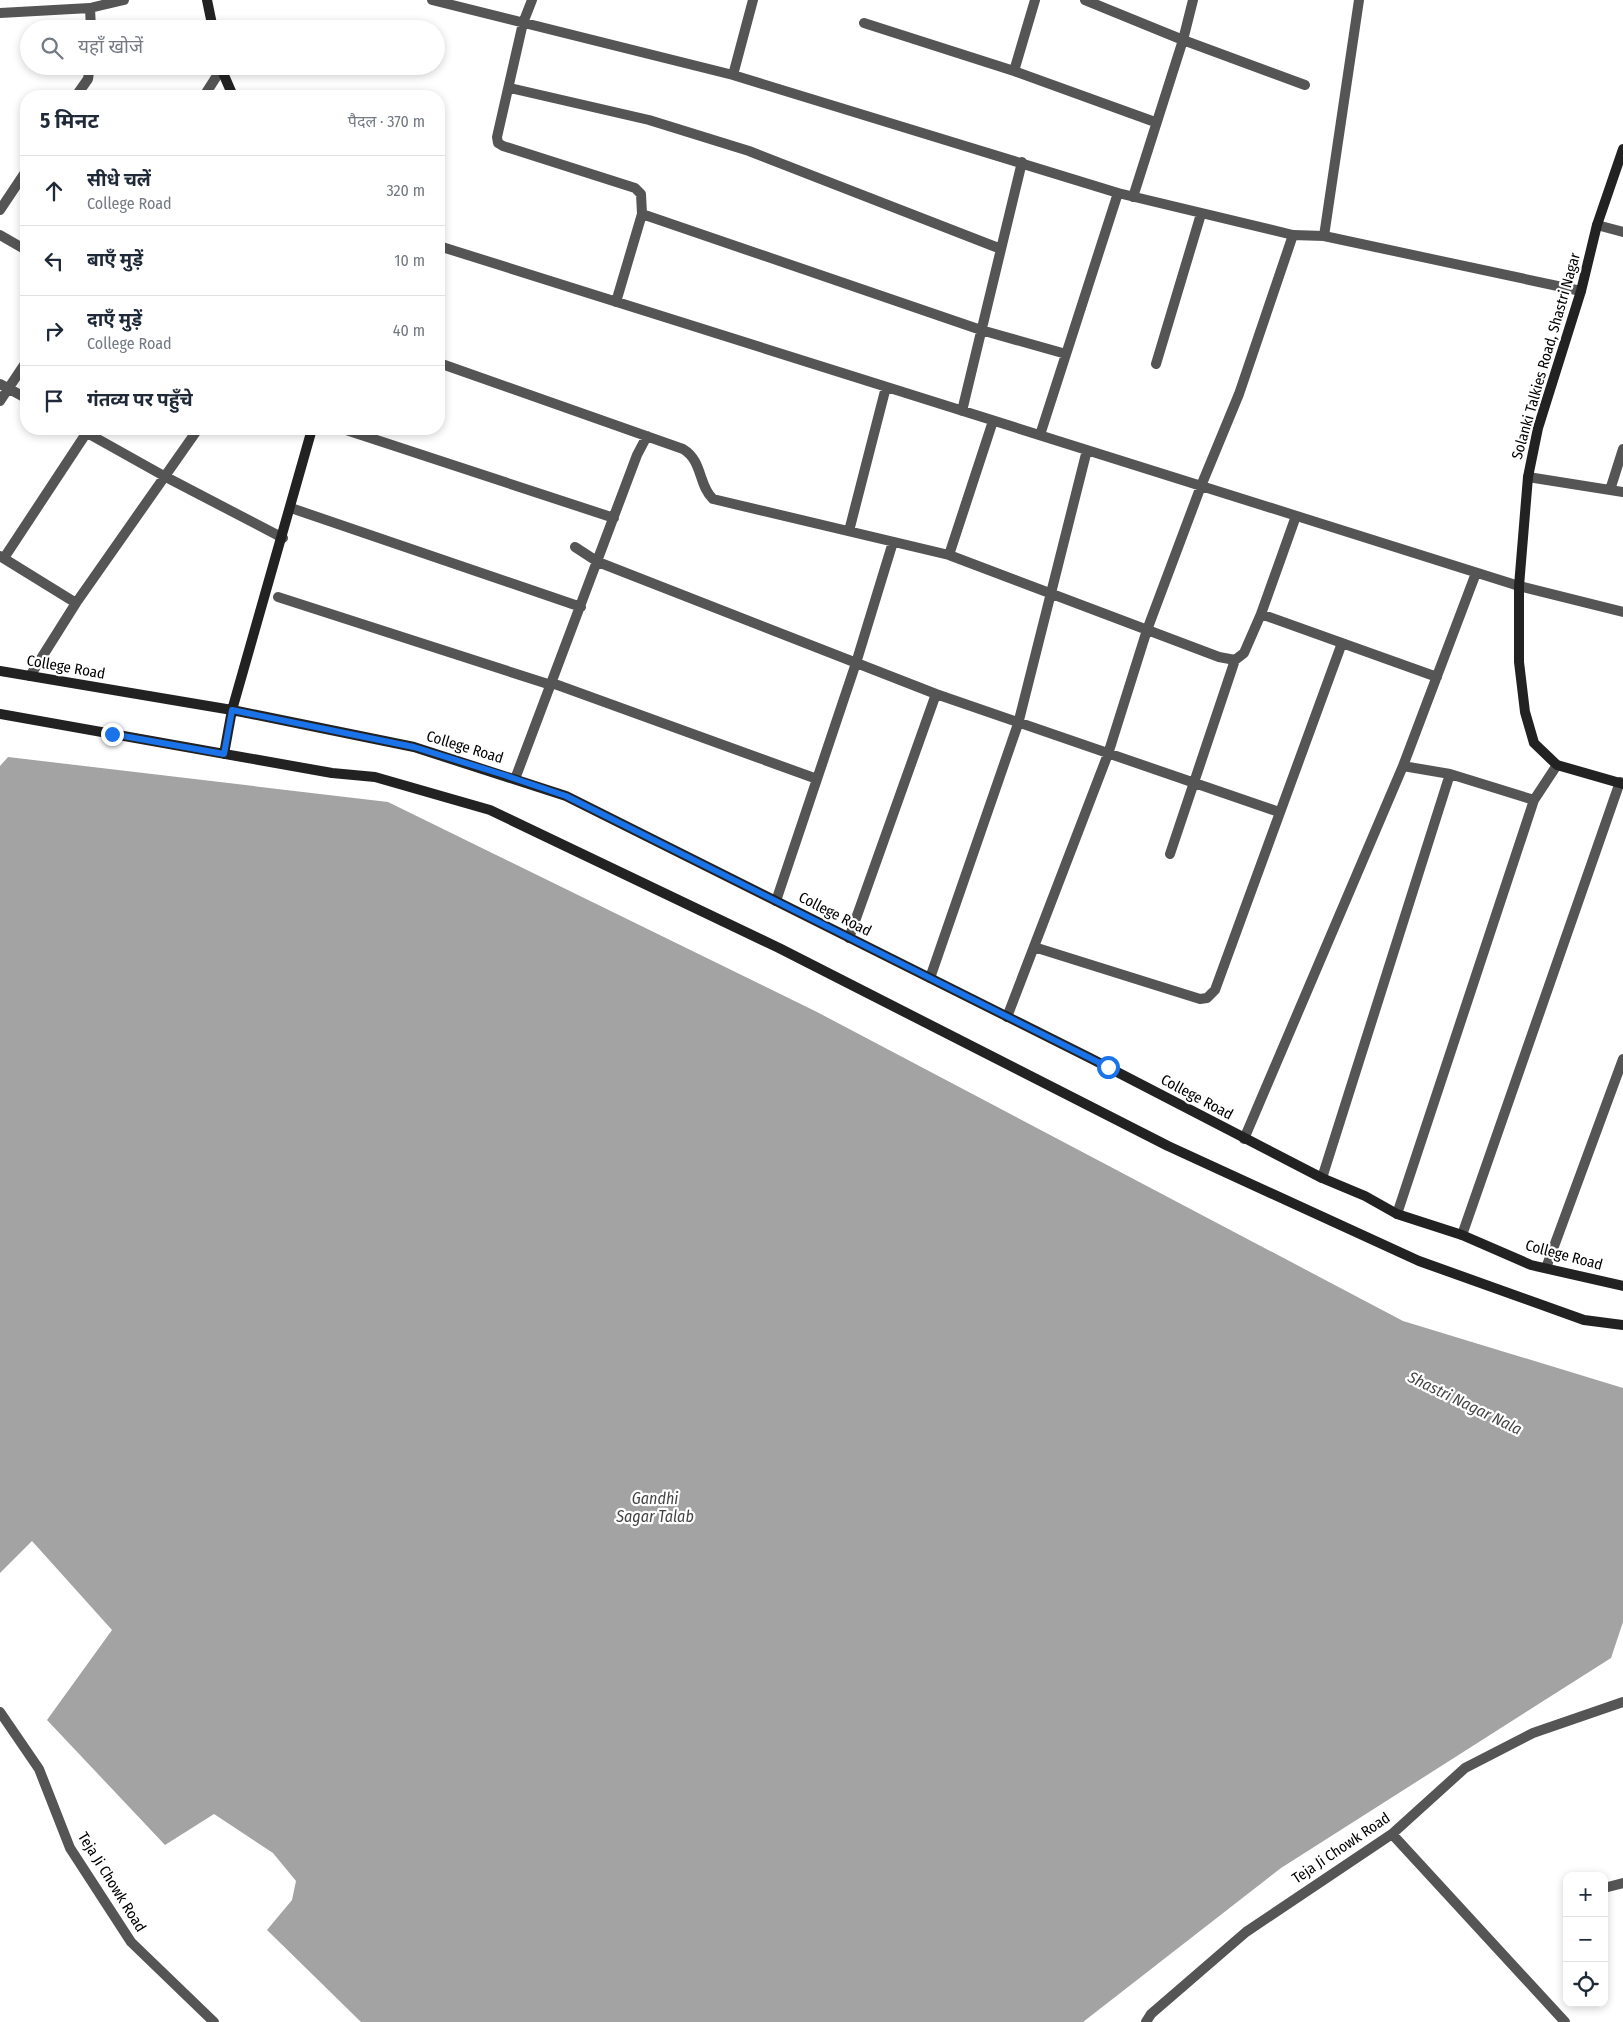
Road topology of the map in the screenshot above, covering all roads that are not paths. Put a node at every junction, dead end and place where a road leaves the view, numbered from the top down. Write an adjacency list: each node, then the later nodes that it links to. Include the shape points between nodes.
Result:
1 (124, 0): 10 (street)
2 (207, 0): 13 (main road)
3 (432, 0): 14 (street)
4 (532, 0): 14 (street)
5 (753, 0): 21 (street)
6 (1035, 0): 17 (street)
7 (1085, 0): 16 (street)
8 (1193, 0): 16 (street)
9 (1358, 0): 40 (street)
10 (90, 8): 11 (street); 12 (street)
11 (0, 13)
12 (91, 20)
13 (211, 20)
14 (523, 23): 21 (street); 23 (street)
15 (864, 23): 17 (street)
16 (1182, 40): 22 (street); 27 (street)
17 (1014, 71): 27 (street)
18 (89, 75): 24 (street)
19 (216, 75): 25 (street)
20 (223, 75): 26 (main road)
21 (732, 75): 29 (street)
22 (1305, 85)
23 (510, 88): 34 (street, via 498,143 635,188 641,194); 43 (street, via 650,120 749,151)
24 (80, 90)
25 (208, 90)
26 (230, 90)
27 (1155, 122): 32 (street)
28 (1623, 149): 36 (main road, Solanki Talkies Road, Shastri Nagar)
29 (1022, 162): 31 (street); 43 (street)
30 (20, 180): 33 (street)
31 (1118, 193): 32 (street); 47 (street)
32 (1133, 197): 35 (street)
33 (0, 210)
34 (642, 214): 45 (street); 46 (street)
35 (1202, 214): 39 (street); 48 (street)
36 (1597, 225): 37 (street); 44 (main road, Solanki Talkies Road, Shastri Nagar)
37 (1623, 232)
38 (0, 235): 41 (street)
39 (1293, 235): 40 (street); 68 (street, via 1239,394)
40 (1324, 236): 44 (street)
41 (20, 247)
42 (445, 248): 45 (street)
43 (1001, 249): 46 (street)
44 (1581, 290): 67 (main road, Solanki Talkies Road, Shastri Nagar, via 1538,428)
45 (616, 302): 52 (street)
46 (981, 330): 47 (street); 55 (street)
47 (1066, 354): 62 (street)
48 (1156, 364)
49 (445, 365): 63 (street)
50 (20, 369): 51 (street)
51 (4, 386): 53 (street); 54 (street)
52 (886, 387): 55 (street); 74 (street)
53 (20, 395)
54 (0, 401)
55 (962, 411): 56 (street)
56 (993, 421): 62 (street); 78 (street)
57 (82, 435): 79 (street)
58 (94, 435): 66 (street)
59 (194, 435): 66 (street)
60 (310, 435): 71 (main road)
61 (360, 435): 73 (street)
62 (1040, 435): 65 (street)
63 (647, 436): 73 (street); 74 (street, via 689,452 697,462 707,493 713,499)
64 (1623, 449): 69 (street)
65 (1087, 450): 68 (street); 83 (street)
66 (164, 476): 75 (street); 85 (street)
67 (1528, 477): 69 (street); 82 (main road, Solanki Talkies Road, Shastri Nagar)
68 (1201, 486): 72 (street); 89 (street)
69 (1610, 490): 70 (street)
70 (1623, 492)
71 (291, 508): 75 (main road); 86 (street)
72 (1296, 516): 81 (street); 88 (street)
73 (614, 518): 80 (street)
74 (849, 531): 76 (street)
75 (283, 538): 98 (main road)
76 (893, 542): 78 (street); 92 (street)
77 (575, 547): 80 (street)
78 (950, 555): 83 (street)
79 (2, 557): 85 (street)
80 (598, 562): 86 (street); 92 (street)
81 (1476, 573): 82 (street); 95 (street)
82 (1519, 586): 87 (street); 104 (main road, Solanki Talkies Road, Shastri Nagar, via 1519,662 1525,712 1534,743)
83 (1051, 594): 89 (street); 100 (street)
84 (278, 597): 96 (street)
85 (76, 602): 94 (street)
86 (581, 607): 96 (street)
87 (1623, 612)
88 (1261, 614): 90 (street); 91 (street, via 1244,653)
89 (1147, 630): 91 (street, via 1219,658); 102 (street)
90 (1342, 643): 95 (street); 111 (street)
91 (1235, 660): 109 (street)
92 (856, 663): 97 (street); 107 (street)
93 (0, 671): 94 (main road, College Road)
94 (30, 676): 98 (main road, College Road)
95 (1437, 677): 103 (street)
96 (552, 683): 106 (street); 107 (street)
97 (936, 694): 100 (street); 114 (street)
98 (232, 710): 101 (main road); 106 (main road, College Road, via 414,747)
99 (0, 714): 101 (main road)
100 (1018, 724): 102 (street); 116 (street)
101 (224, 754): 125 (main road, via 375,778 490,810 780,948 1168,1146 1419,1261 1584,1320)
102 (1108, 754): 109 (street); 115 (street)
103 (1403, 766): 105 (street); 119 (street)
104 (1557, 766): 108 (main road); 110 (street)
105 (1450, 774): 110 (street); 120 (street)
106 (515, 779): 113 (main road, College Road, via 566,796)
107 (817, 779): 113 (street)
108 (1621, 783): 122 (street)
109 (1195, 784): 111 (street); 112 (street)
110 (1534, 800): 121 (street)
111 (1279, 812): 115 (street, via 1215,990 1207,998 1200,999)
112 (1170, 854)
113 (776, 901): 114 (main road, College Road)
114 (848, 938): 116 (main road, College Road)
115 (1034, 947): 117 (street)
116 (930, 978): 117 (main road, College Road)
117 (1007, 1017): 119 (main road, College Road)
118 (1623, 1058): 123 (street)
119 (1244, 1139): 120 (main road, College Road)
120 (1322, 1178): 121 (main road, College Road)
121 (1397, 1214): 122 (main road, College Road)
122 (1462, 1235): 123 (main road, College Road, via 1531,1265)
123 (1546, 1268): 124 (main road, College Road)
124 (1623, 1286)
125 (1623, 1325)
126 (1623, 1702): 128 (street, Teja Ji Chowk Road, via 1533,1733 1465,1768)
127 (0, 1712): 131 (street, Teja Ji Chowk Road, via 39,1769 70,1848 126,1935)
128 (1392, 1834): 132 (street, Teja Ji Chowk Road, via 1246,1932 1151,2014); 133 (street)
129 (1623, 1883): 130 (street)
130 (1608, 1887)
131 (214, 2022)
132 (1146, 2022)
133 (1565, 2022)

